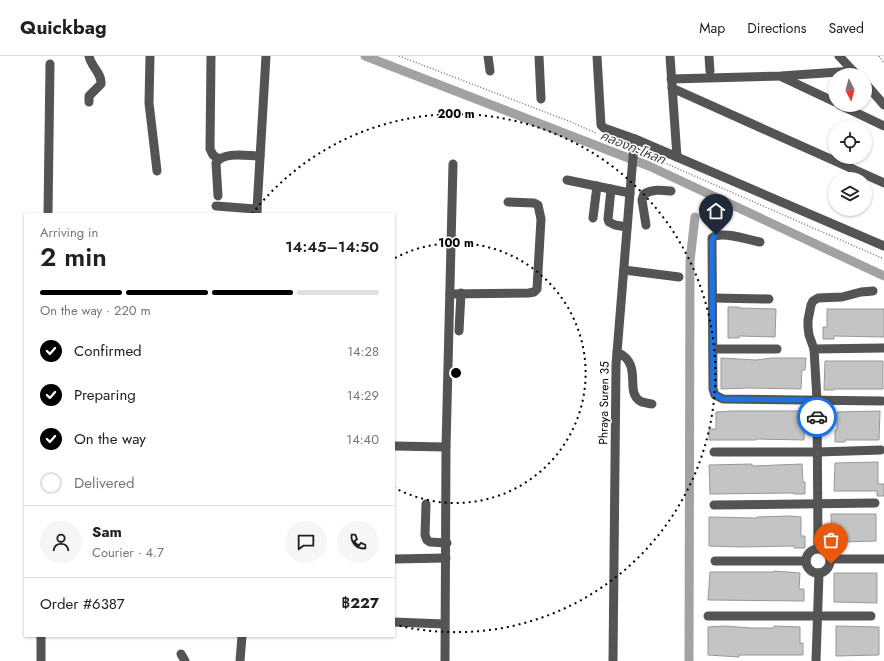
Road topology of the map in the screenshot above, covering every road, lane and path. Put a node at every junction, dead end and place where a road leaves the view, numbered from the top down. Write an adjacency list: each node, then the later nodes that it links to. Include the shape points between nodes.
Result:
1 (90, 56): 23 (street, via 91,63 100,74 102,84 90,96)
2 (150, 56): 32 (street, via 148,103)
3 (211, 56): 30 (street, via 210,149)
4 (266, 56): 28 (street)
5 (488, 56): 15 (street)
6 (539, 56): 21 (street)
7 (597, 56): 27 (street, via 601,125)
8 (670, 56): 19 (street)
9 (709, 56): 16 (street)
10 (839, 56): 14 (street)
11 (879, 56): 12 (path)
12 (884, 63)
13 (50, 64): 44 (street)
14 (850, 68)
15 (490, 71)
16 (710, 71)
17 (828, 74): 18 (street)
18 (781, 76): 19 (street); 22 (street)
19 (671, 83): 29 (street); 34 (street)
20 (872, 91): 24 (street)
21 (542, 99)
22 (828, 99)
23 (89, 102)
24 (884, 105)
25 (855, 112): 26 (street)
26 (884, 126)
27 (635, 143): 29 (street); 39 (street, Phraya Suren 35, bridge)
28 (260, 156): 30 (street, via 227,156); 43 (street)
29 (677, 157): 49 (street)
30 (219, 159): 38 (street, via 216,163)
31 (453, 164): 54 (street)
32 (157, 171)
33 (567, 180): 35 (street)
34 (884, 183)
35 (597, 186): 36 (street); 45 (street)
36 (611, 189): 39 (street); 47 (street, via 609,222)
37 (671, 191): 40 (street, via 650,191 644,194)
38 (218, 196)
39 (630, 196): 40 (street); 47 (street, Phraya Suren 35)
40 (642, 200): 46 (street)
41 (508, 202): 53 (street, via 534,203 540,210 537,289 528,293)
42 (216, 206): 43 (street)
43 (257, 212)
44 (48, 213)
45 (593, 218)
46 (646, 225)
47 (628, 227): 50 (street, Phraya Suren 35)
48 (760, 242): 55 (street, via 724,235 714,236)
49 (884, 246)
50 (624, 270): 51 (street); 62 (street, Phraya Suren 35)
51 (679, 277)
52 (873, 291): 61 (street, via 842,297 818,298 813,301 808,320)
53 (461, 293): 54 (street); 57 (street)
54 (450, 294): 67 (street)
55 (712, 298): 56 (street); 59 (street)
56 (769, 299)
57 (459, 331)
58 (883, 348): 61 (street)
59 (713, 349): 60 (street); 63 (street, via 713,389 720,399)
60 (776, 349)
61 (814, 350): 63 (street)
62 (617, 352): 65 (street, via 624,355 631,365 636,397 640,401); 94 (street, Phraya Suren 35)
63 (817, 400): 64 (street); 70 (street)
64 (882, 401)
65 (652, 404)
66 (395, 446): 67 (street)
67 (446, 447): 75 (street)
68 (881, 450): 70 (street)
69 (714, 452): 70 (street)
70 (818, 452): 71 (street)
71 (818, 503): 72 (street); 74 (street); 76 (street)
72 (875, 503)
73 (426, 504): 75 (street, via 427,540)
74 (714, 505)
75 (446, 543): 77 (street)
76 (818, 548): 79 (street, via 825,550); 82 (street, via 808,554)
77 (446, 558): 78 (street); 88 (street)
78 (395, 559)
79 (831, 559): 80 (street); 83 (street, via 829,567)
80 (880, 559)
81 (715, 561): 82 (street)
82 (806, 561): 83 (street, via 811,571)
83 (819, 573): 84 (street)
84 (818, 615): 85 (street); 86 (street); 95 (street)
85 (708, 616)
86 (871, 616)
87 (395, 622): 88 (street)
88 (444, 624): 93 (street)
89 (41, 637): 91 (street)
90 (242, 637): 92 (street)
91 (40, 661)
92 (240, 661)
93 (445, 661)
94 (613, 661)
95 (816, 661)

